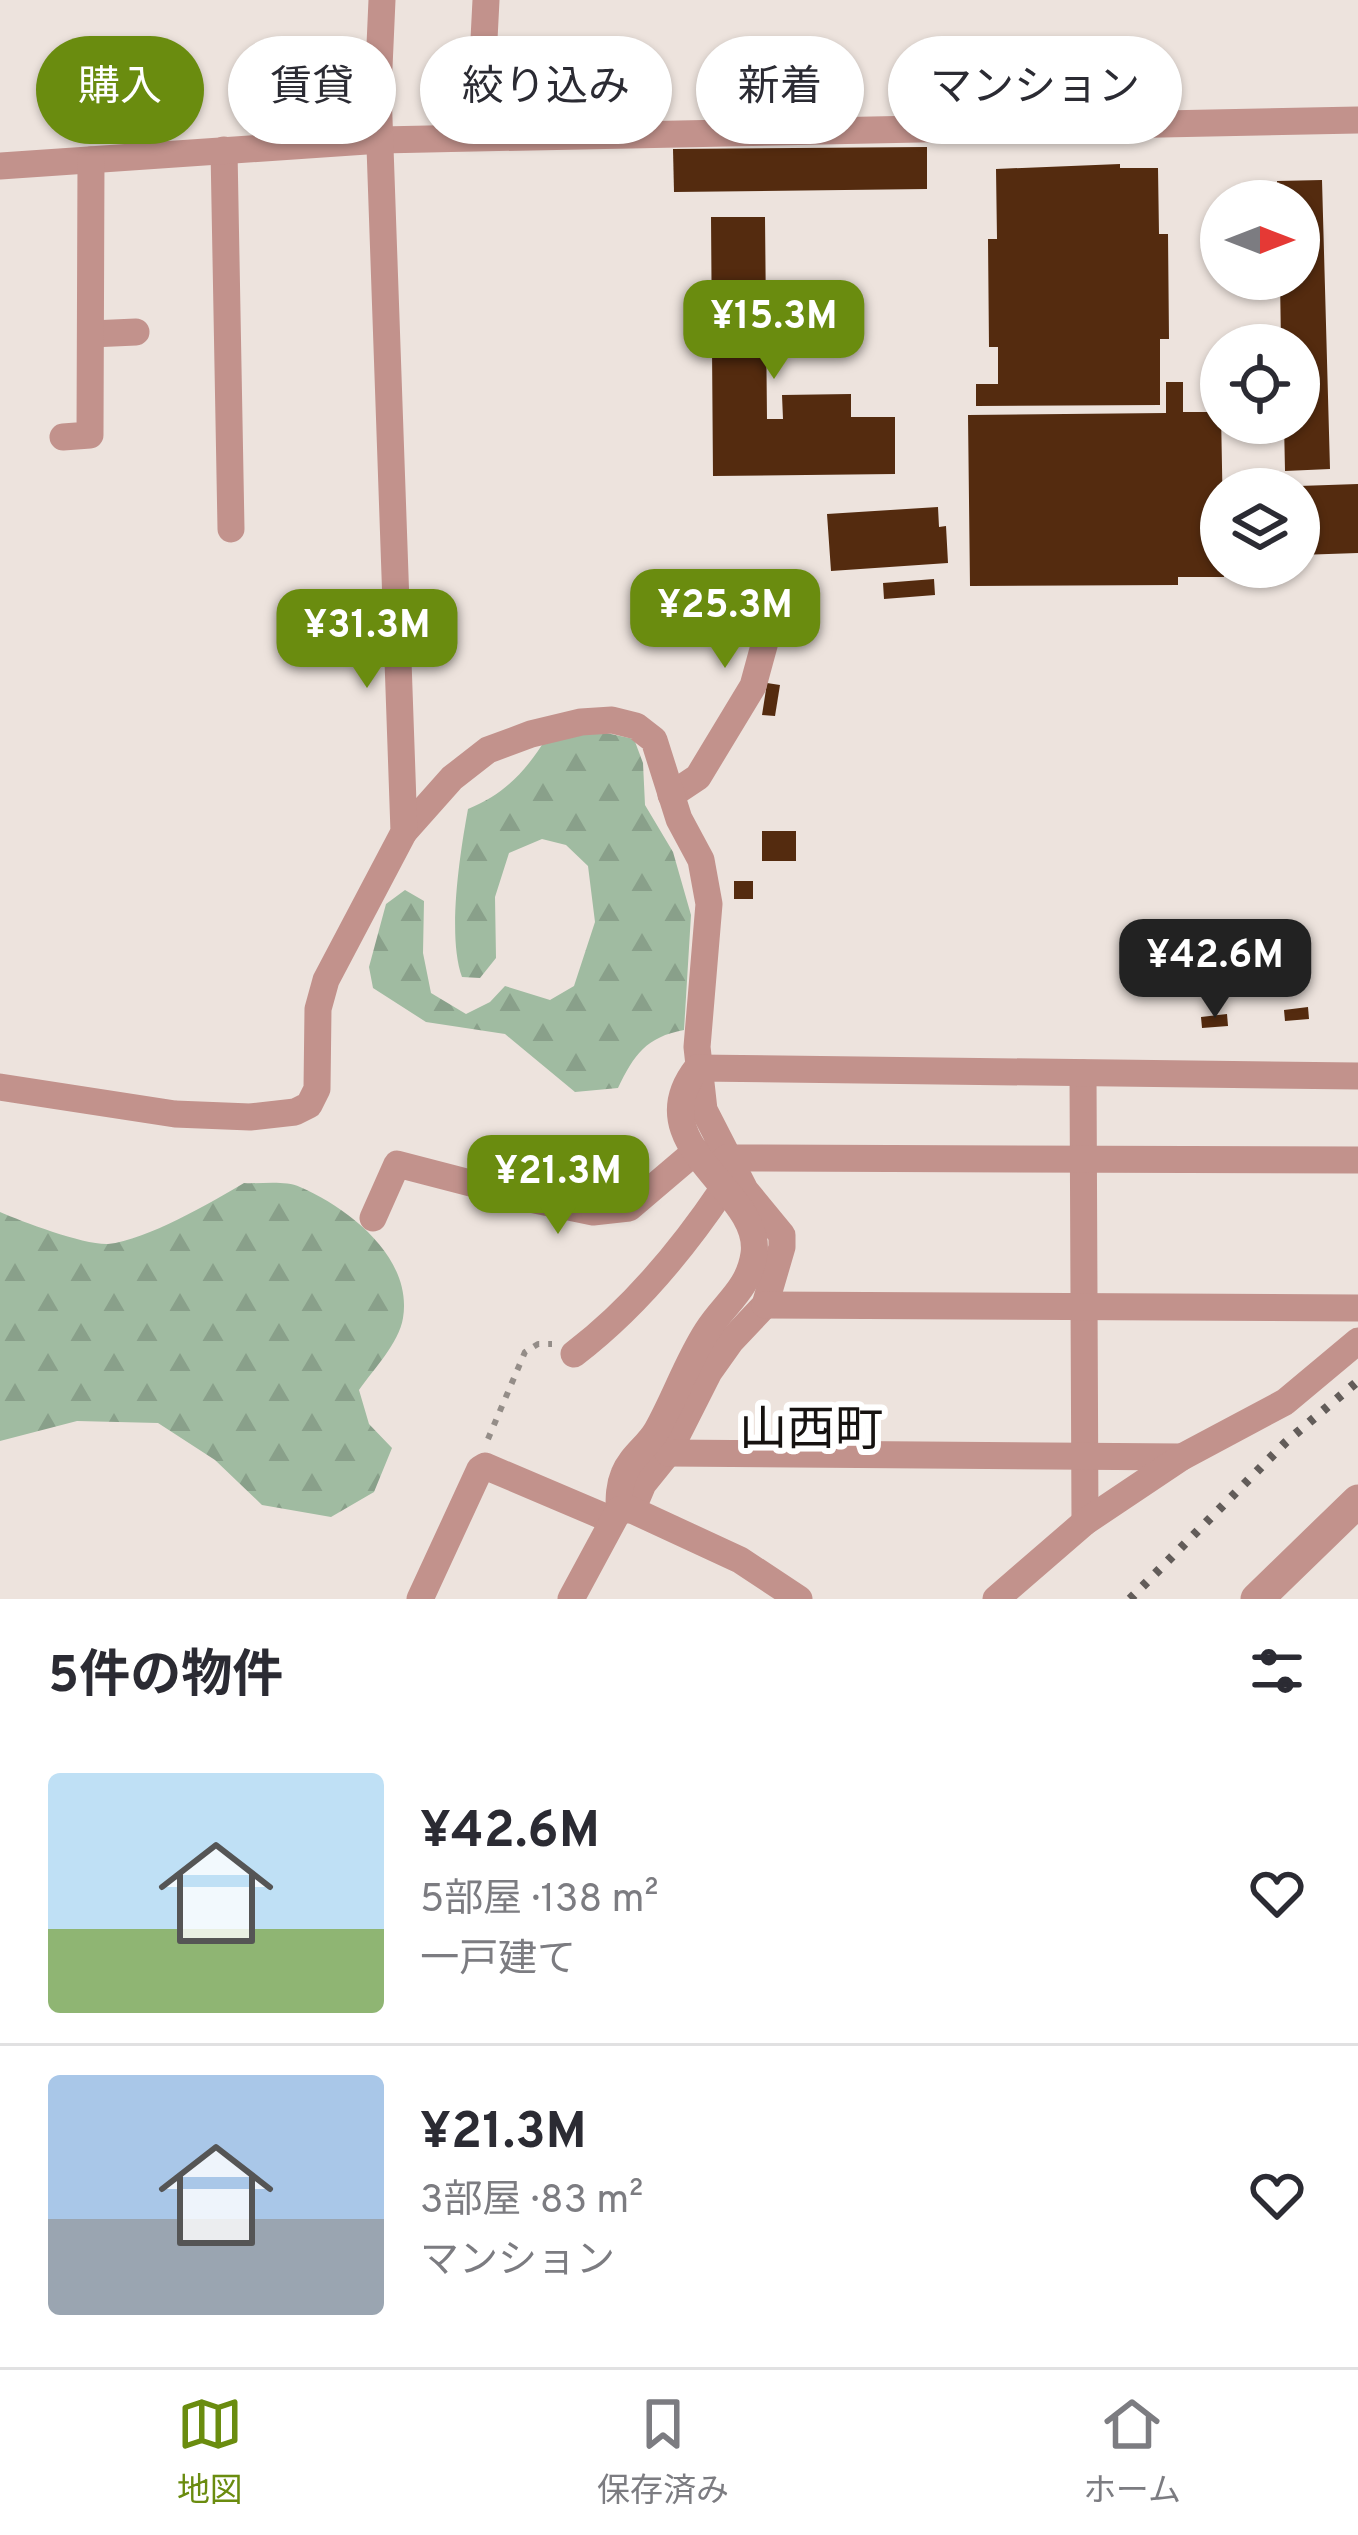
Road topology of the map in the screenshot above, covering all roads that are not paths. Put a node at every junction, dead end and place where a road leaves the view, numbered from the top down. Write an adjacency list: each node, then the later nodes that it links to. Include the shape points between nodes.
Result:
1 (382, 0): 3 (street)
2 (486, 0): 4 (street)
3 (380, 36)
4 (484, 36)
5 (1358, 120): 6 (street)
6 (672, 133)
7 (318, 144): 9 (street)
8 (381, 144): 18 (street)
9 (224, 150): 10 (street); 15 (street)
10 (91, 160): 11 (street); 13 (street)
11 (0, 166)
12 (136, 332): 13 (street)
13 (91, 334): 14 (street, via 90,435)
14 (63, 437)
15 (230, 529)
16 (803, 586): 17 (street, via 768,632 753,686 707,762)
17 (670, 795): 18 (street, via 653,740 636,726 581,722 488,750); 19 (street, via 708,881)
18 (404, 832): 22 (street, via 326,980 309,1105 264,1116 175,1114)
19 (697, 1068): 20 (street); 23 (street, via 679,1106); 25 (street, via 704,1110)
20 (1083, 1073): 21 (street); 24 (street)
21 (1358, 1076)
22 (0, 1087)
23 (696, 1151): 27 (street); 28 (street, via 629,1208 592,1213 530,1199 501,1171 478,1185 397,1164)
24 (1083, 1157): 25 (street); 26 (street); 30 (street)
25 (726, 1158): 29 (street, via 782,1235)
26 (1358, 1160)
27 (723, 1190): 33 (street, via 688,1242); 38 (street, via 754,1234 749,1276 709,1327 655,1435 633,1456 619,1492)
28 (373, 1217)
29 (765, 1305): 30 (street); 34 (street, via 710,1372)
30 (1084, 1306): 31 (street); 35 (street)
31 (1358, 1308)
32 (1358, 1341): 36 (street, via 1286,1402)
33 (574, 1354)
34 (668, 1453): 35 (street); 38 (street)
35 (1084, 1454): 36 (street); 39 (street)
36 (1182, 1457): 39 (street)
37 (1358, 1501): 44 (street)
38 (621, 1513): 40 (street, via 485,1466); 41 (street); 42 (street, via 740,1560)
39 (1085, 1522): 43 (street)
40 (420, 1599)
41 (571, 1599)
42 (799, 1599)
43 (996, 1599)
44 (1257, 1599)

